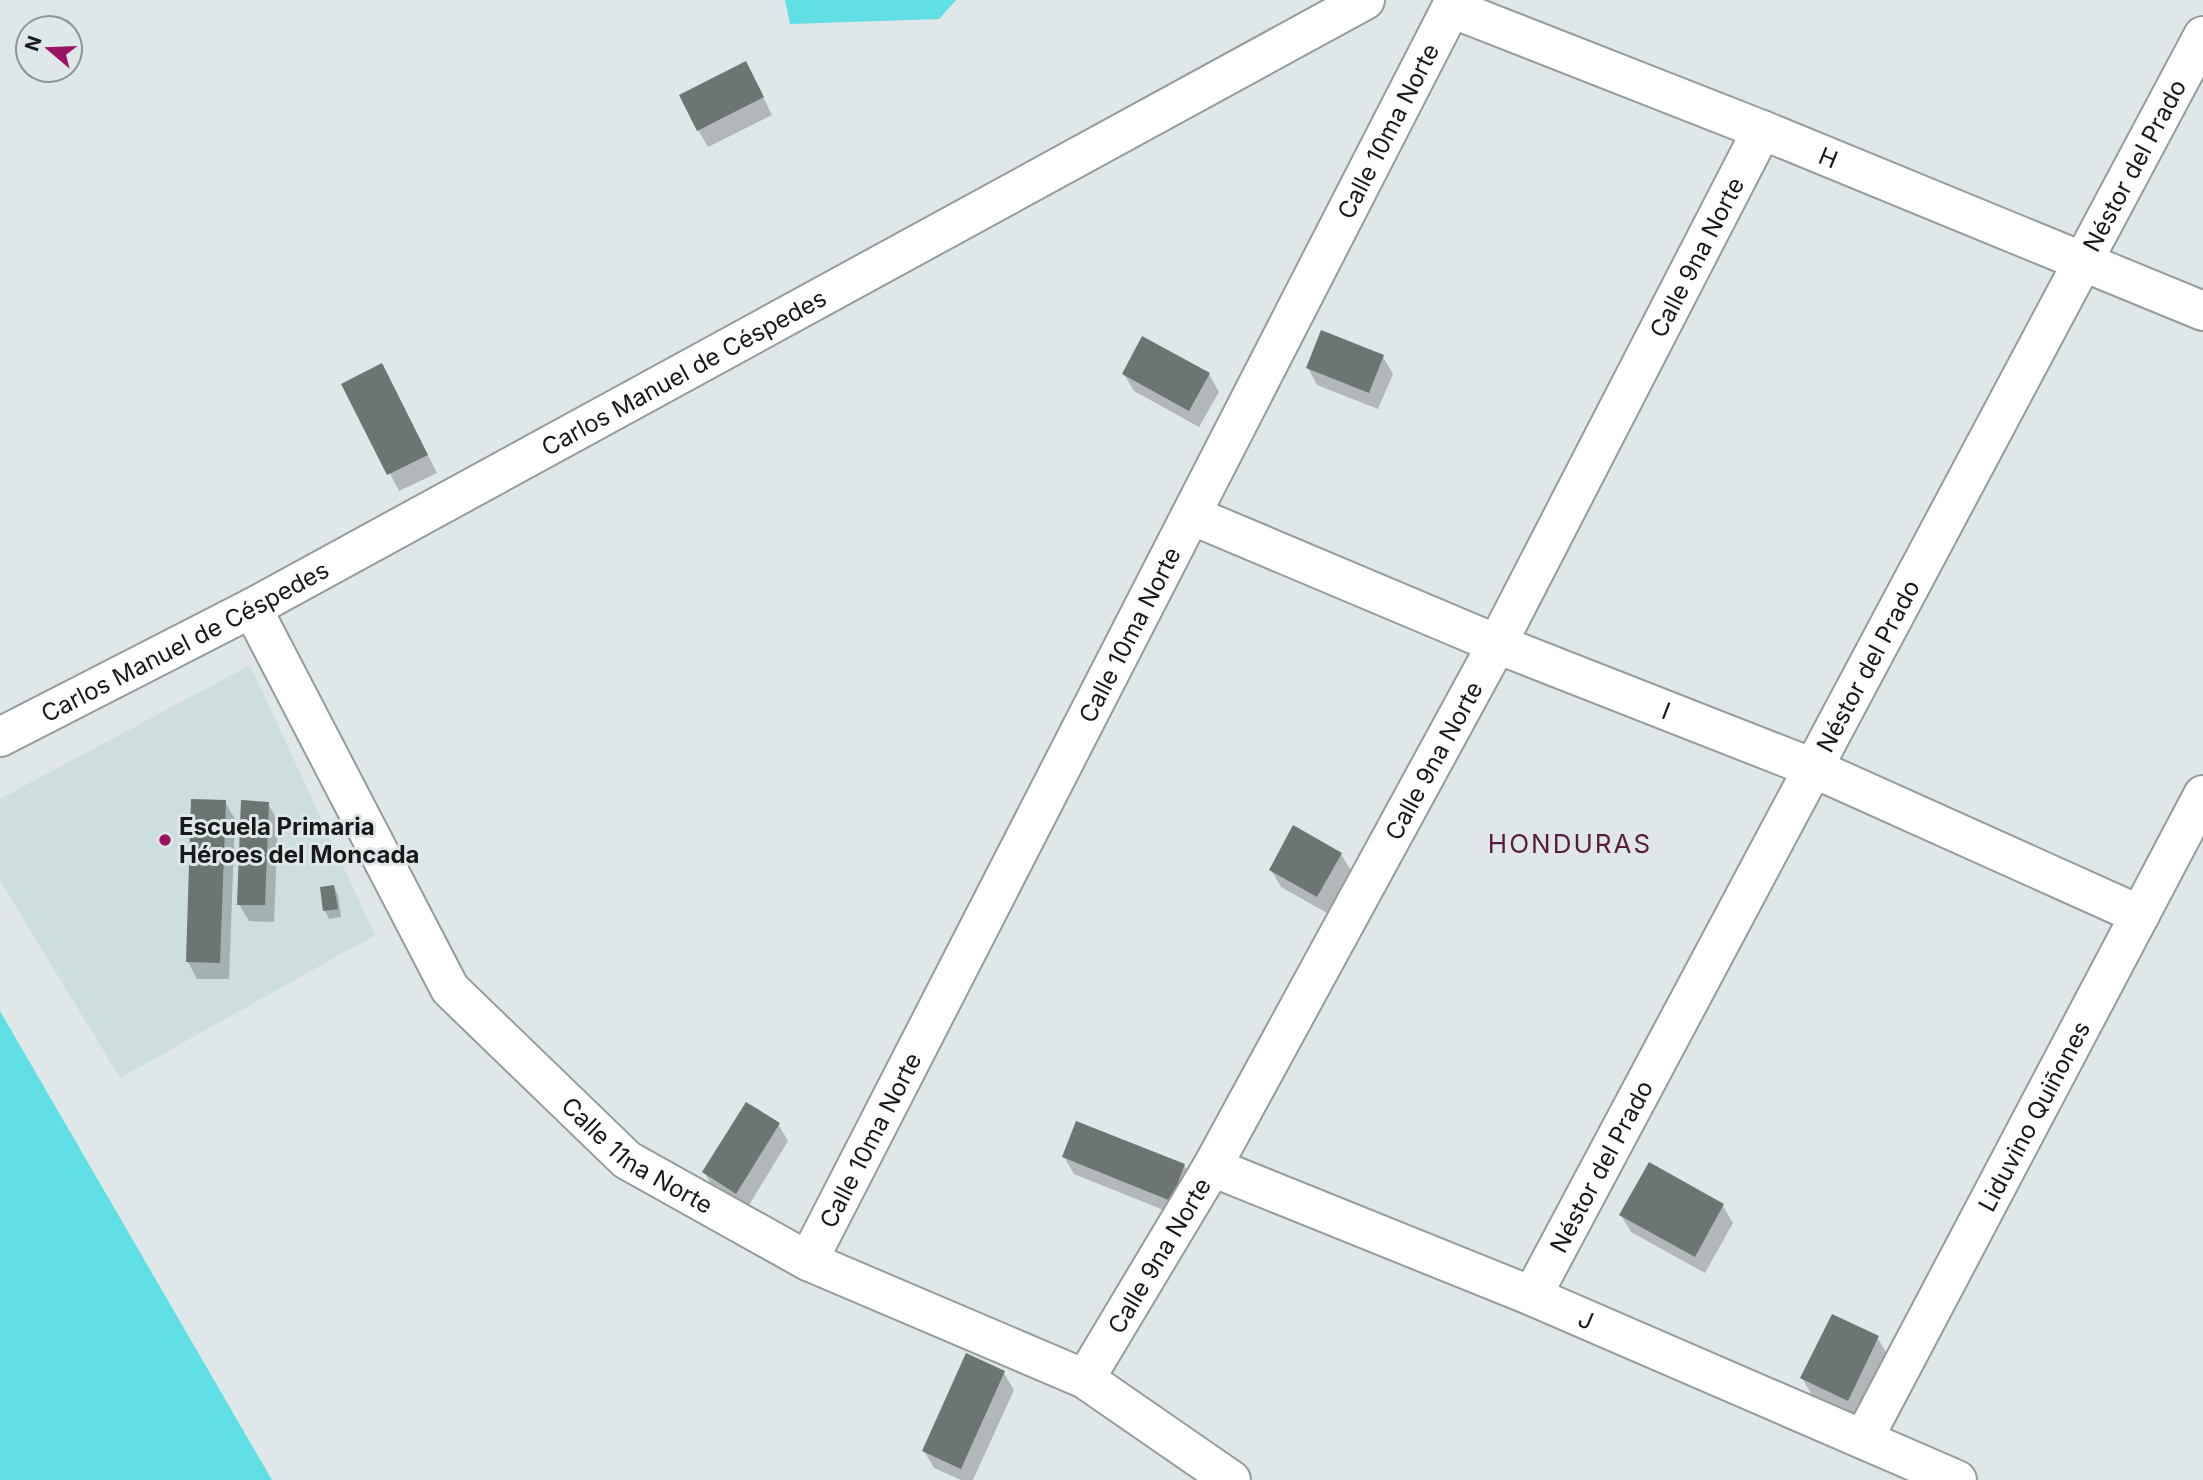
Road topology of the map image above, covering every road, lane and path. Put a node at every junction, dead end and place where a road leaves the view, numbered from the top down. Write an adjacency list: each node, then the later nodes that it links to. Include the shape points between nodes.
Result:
1 (1365, 0): 8 (street, Carlos Manuel de Céspedes)
2 (1450, 4): 4 (street, H); 7 (street, Calle 10ma Norte)
3 (2203, 36): 5 (street, Néstor del Prado)
4 (1762, 130): 5 (street, H); 9 (street, Calle 9na Norte)
5 (2083, 261): 6 (street, H); 11 (street, Néstor del Prado)
6 (2203, 311)
7 (1191, 515): 9 (street, I); 15 (street, Calle 10ma Norte)
8 (252, 608): 10 (street, Carlos Manuel de Céspedes); 15 (street, Calle 11na Norte, via 450,989 627,1160)
9 (1497, 644): 11 (street, I); 14 (street, Calle 9na Norte)
10 (0, 737)
11 (1813, 768): 13 (street, I); 16 (street, Néstor del Prado)
12 (2203, 794): 13 (street, Liduvino Quiñones)
13 (2140, 915): 18 (street, Liduvino Quiñones)
14 (1212, 1167): 16 (street, J); 17 (street, Calle 9na Norte)
15 (808, 1261): 17 (street, Calle 11na Norte)
16 (1532, 1296): 18 (street, J)
17 (1085, 1379): 19 (street, Calle 11na Norte)
18 (1864, 1438): 20 (street, J)
19 (1231, 1480)
20 (1957, 1480)

